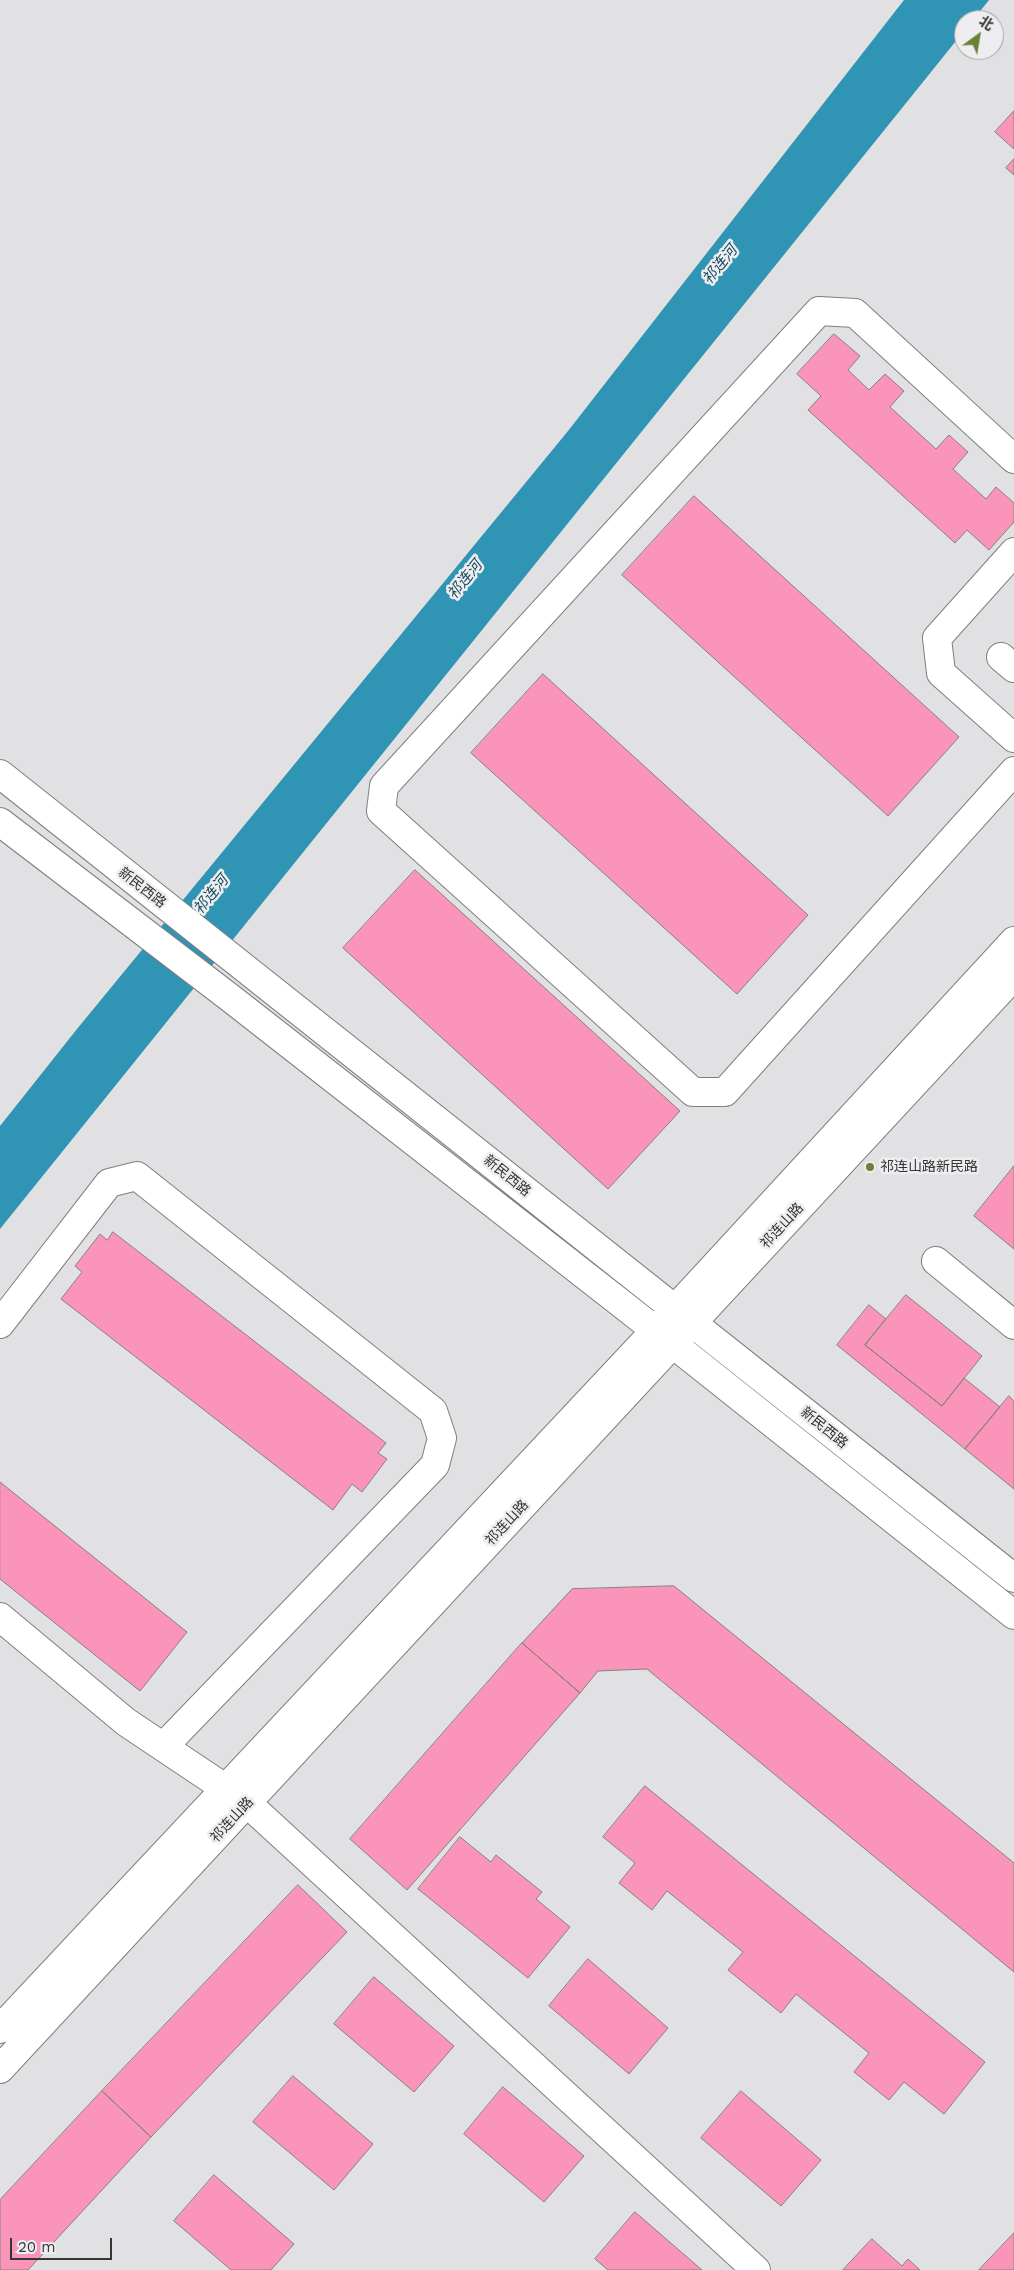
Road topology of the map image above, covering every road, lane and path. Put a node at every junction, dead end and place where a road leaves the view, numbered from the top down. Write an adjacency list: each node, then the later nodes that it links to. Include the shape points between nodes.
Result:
1 (1014, 459): 4 (street, via 855,313 819,311 384,786 381,811 693,1092 724,1092)
2 (1014, 552): 3 (street, via 938,638 941,673)
3 (1014, 738)
4 (1014, 771)
5 (0, 774): 10 (street, 新民西路)
6 (0, 822): 13 (street, 新民西路)
7 (1014, 941): 10 (street, 祁连山路)
8 (1014, 976): 10 (street, 祁连山路)
9 (936, 1261): 12 (street)
10 (684, 1316): 13 (street, 祁连山路); 14 (street, 新民西路)
11 (0, 1324): 17 (street, via 109,1183 137,1176 433,1411 442,1438 435,1465)
12 (1014, 1325)
13 (665, 1337): 15 (street, 新民西路); 18 (street, 祁连山路)
14 (1014, 1578)
15 (1014, 1615)
16 (0, 1617): 17 (street, via 126,1722)
17 (163, 1747): 18 (street)
18 (236, 1796): 19 (street, 祁连山路); 20 (street, 祁连山路); 21 (street)
19 (0, 2029)
20 (0, 2070)
21 (756, 2270)

